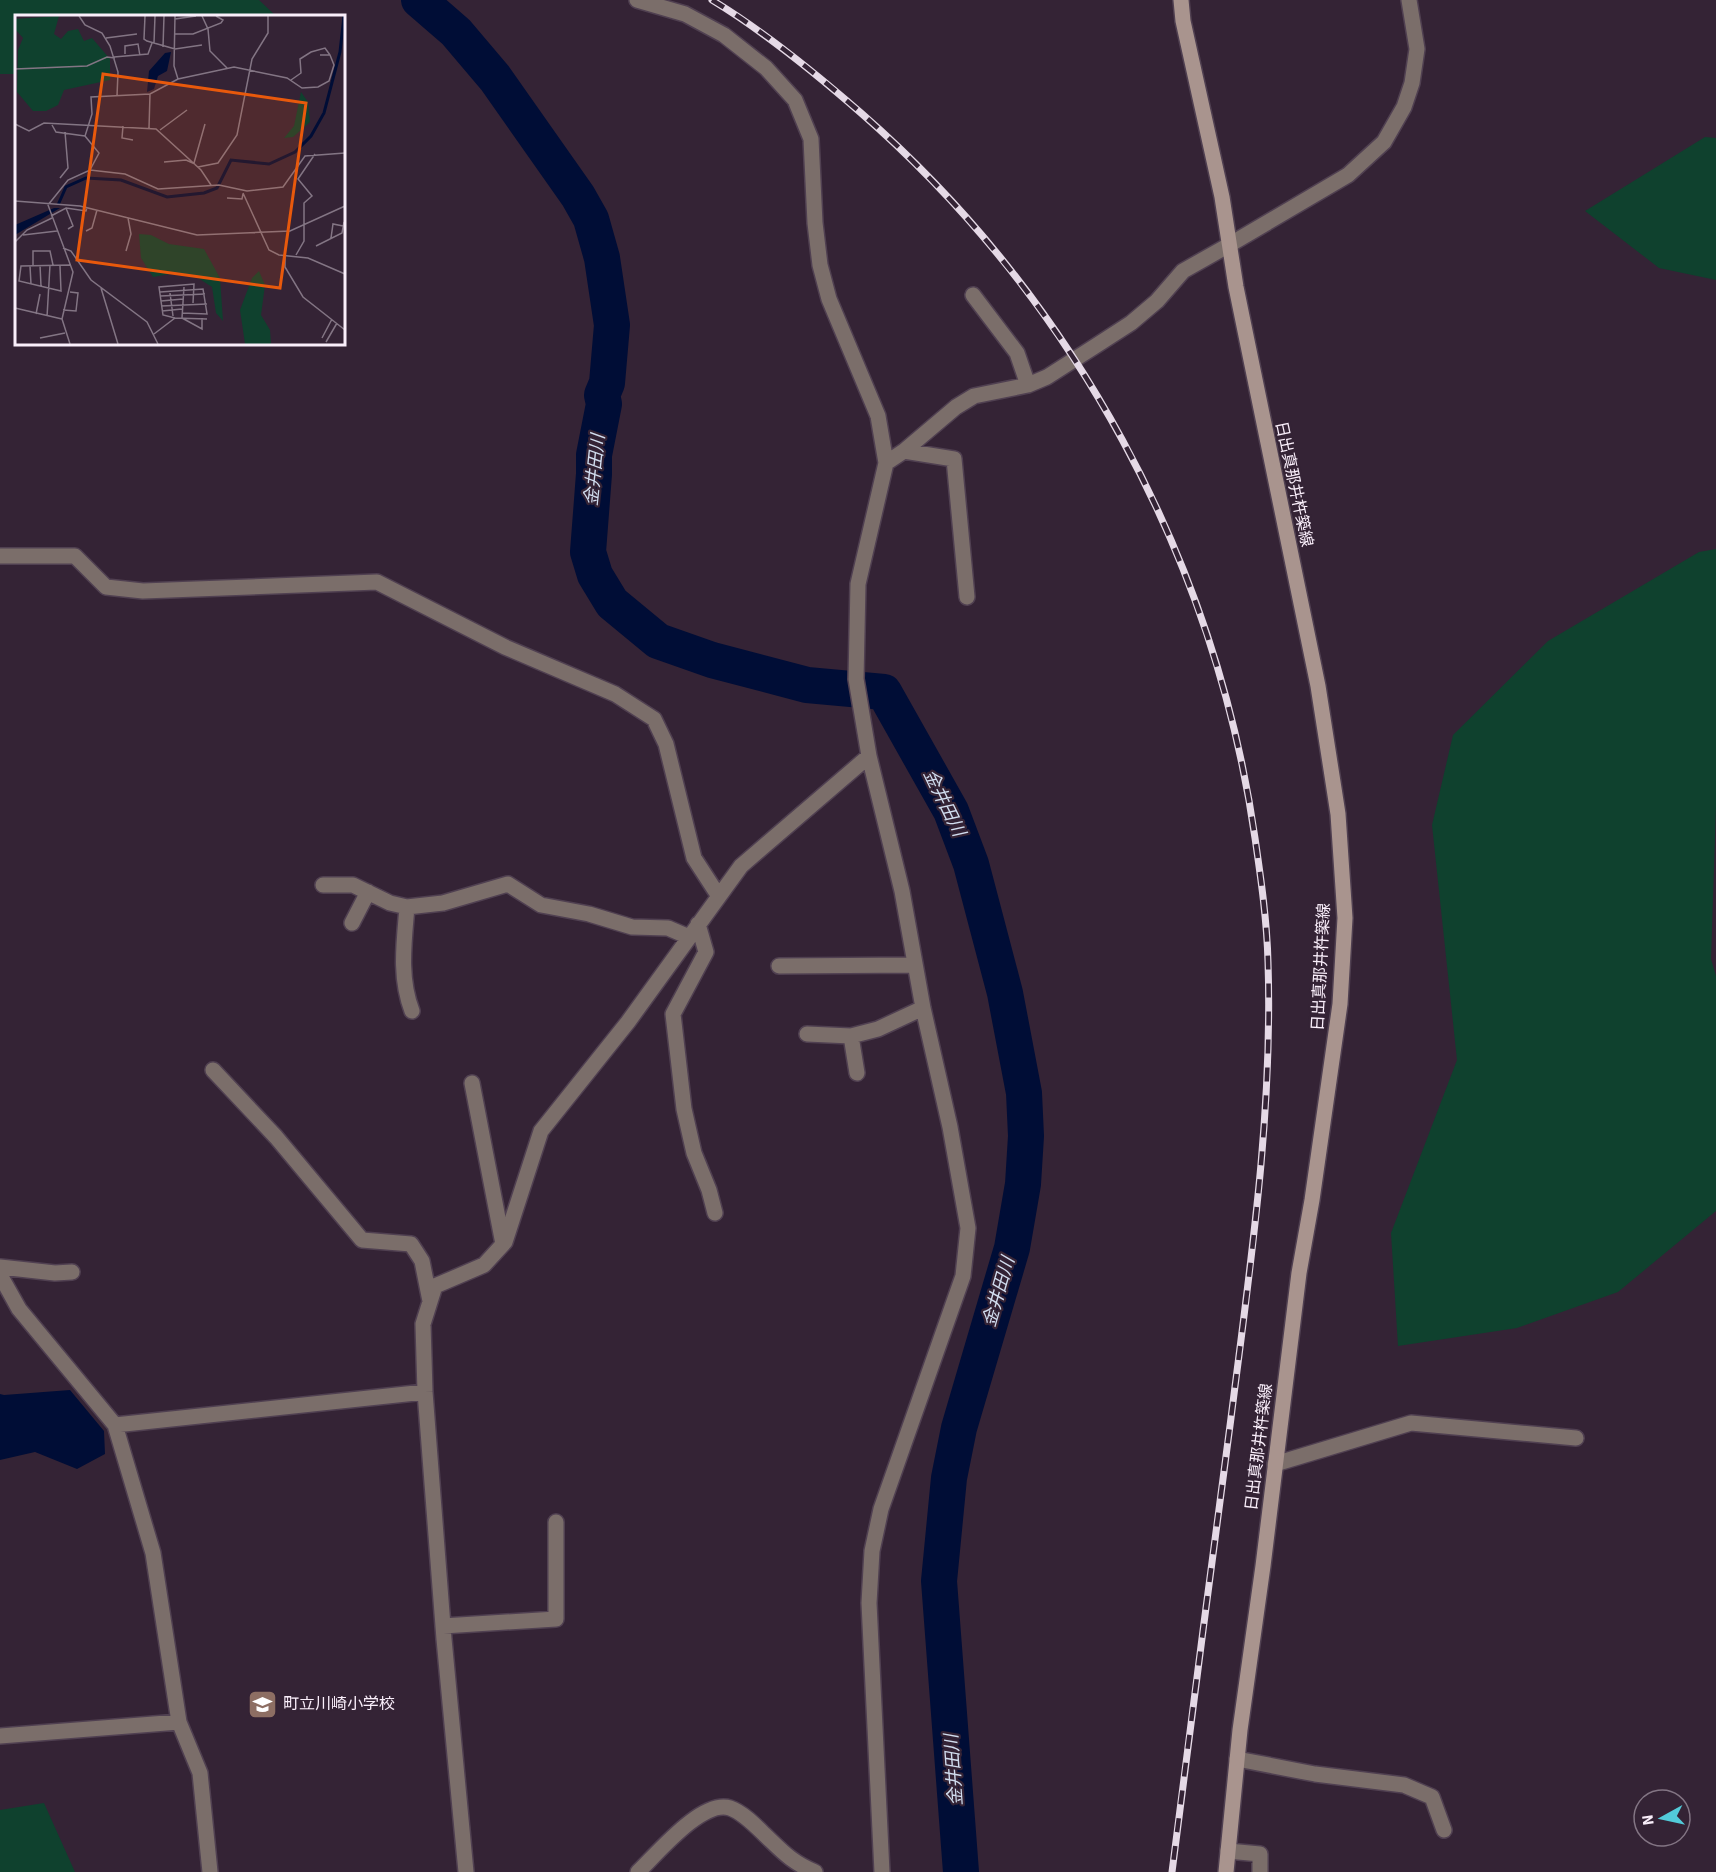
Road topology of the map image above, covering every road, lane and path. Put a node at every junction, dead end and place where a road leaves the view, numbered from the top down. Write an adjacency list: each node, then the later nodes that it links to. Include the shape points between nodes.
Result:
1 (637, 0): 8 (street, via 685,14 724,34 766,68 795,100 811,140 820,265 829,299 878,416)
2 (1181, 0): 4 (main road, 日出真那井杵築線)
3 (1409, 0): 4 (street, via 1416,49 1412,83 1404,107 1384,142 1348,175)
4 (1229, 245): 6 (street, via 1183,271 1131,323); 36 (main road, 日出真那井杵築線, via 1318,686 1338,814 1345,918 1340,1004)
5 (973, 294): 6 (street, via 1017,353)
6 (1028, 385): 7 (street, via 974,396)
7 (904, 451): 8 (street); 10 (street, via 954,459)
8 (886, 463): 11 (street, via 858,584 856,679)
9 (0, 556): 14 (street, via 75,556 106,587 143,591 377,582 505,647 615,694 654,719 666,744 694,858)
10 (967, 597)
11 (869, 756): 14 (street, via 741,866); 18 (street, via 902,891)
12 (323, 885): 13 (street, via 353,885)
13 (368, 892): 15 (street); 16 (street)
14 (718, 895): 17 (street)
15 (407, 907): 17 (street, via 443,903 508,884 541,905 632,927); 21 (street, via 403,971)
16 (352, 923)
17 (693, 931): 27 (street, via 705,952 673,1014 684,1108 694,1153); 28 (street, via 628,1022 541,1131)
18 (915, 965): 19 (street); 20 (street)
19 (779, 966)
20 (923, 1008): 23 (street, via 878,1029); 44 (street, via 968,1228 963,1276 881,1509 872,1551 869,1604)
21 (412, 1011)
22 (807, 1034): 23 (street)
23 (851, 1036): 25 (street)
24 (213, 1070): 32 (street, via 276,1137 362,1240 411,1244 422,1261)
25 (857, 1073)
26 (472, 1083): 28 (street)
27 (715, 1213)
28 (503, 1244): 32 (street, via 484,1265 435,1286)
29 (0, 1267): 30 (street)
30 (72, 1272)
31 (0, 1275): 34 (street, via 19,1309)
32 (430, 1301): 33 (street, via 423,1324)
33 (425, 1392): 34 (street); 38 (street)
34 (114, 1425): 39 (street, via 153,1553)
35 (1575, 1438): 36 (street, via 1412,1423)
36 (1275, 1464): 41 (main road, 日出真那井杵築線)
37 (556, 1522): 38 (street, via 556,1618)
38 (443, 1626): 46 (street)
39 (179, 1722): 40 (street); 45 (street, via 200,1773)
40 (0, 1736)
41 (1237, 1759): 42 (street, via 1404,1785 1432,1797); 43 (main road, 日出真那井杵築線)
42 (1444, 1830)
43 (1228, 1851): 49 (main road, 日出真那井杵築線); 50 (street, via 1260,1854)
44 (877, 1871)
45 (210, 1872)
46 (466, 1872)
47 (638, 1872): 48 (street, via 692,1819 714,1809 730,1808 796,1864)
48 (815, 1872)
49 (1226, 1872)
50 (1260, 1872)

